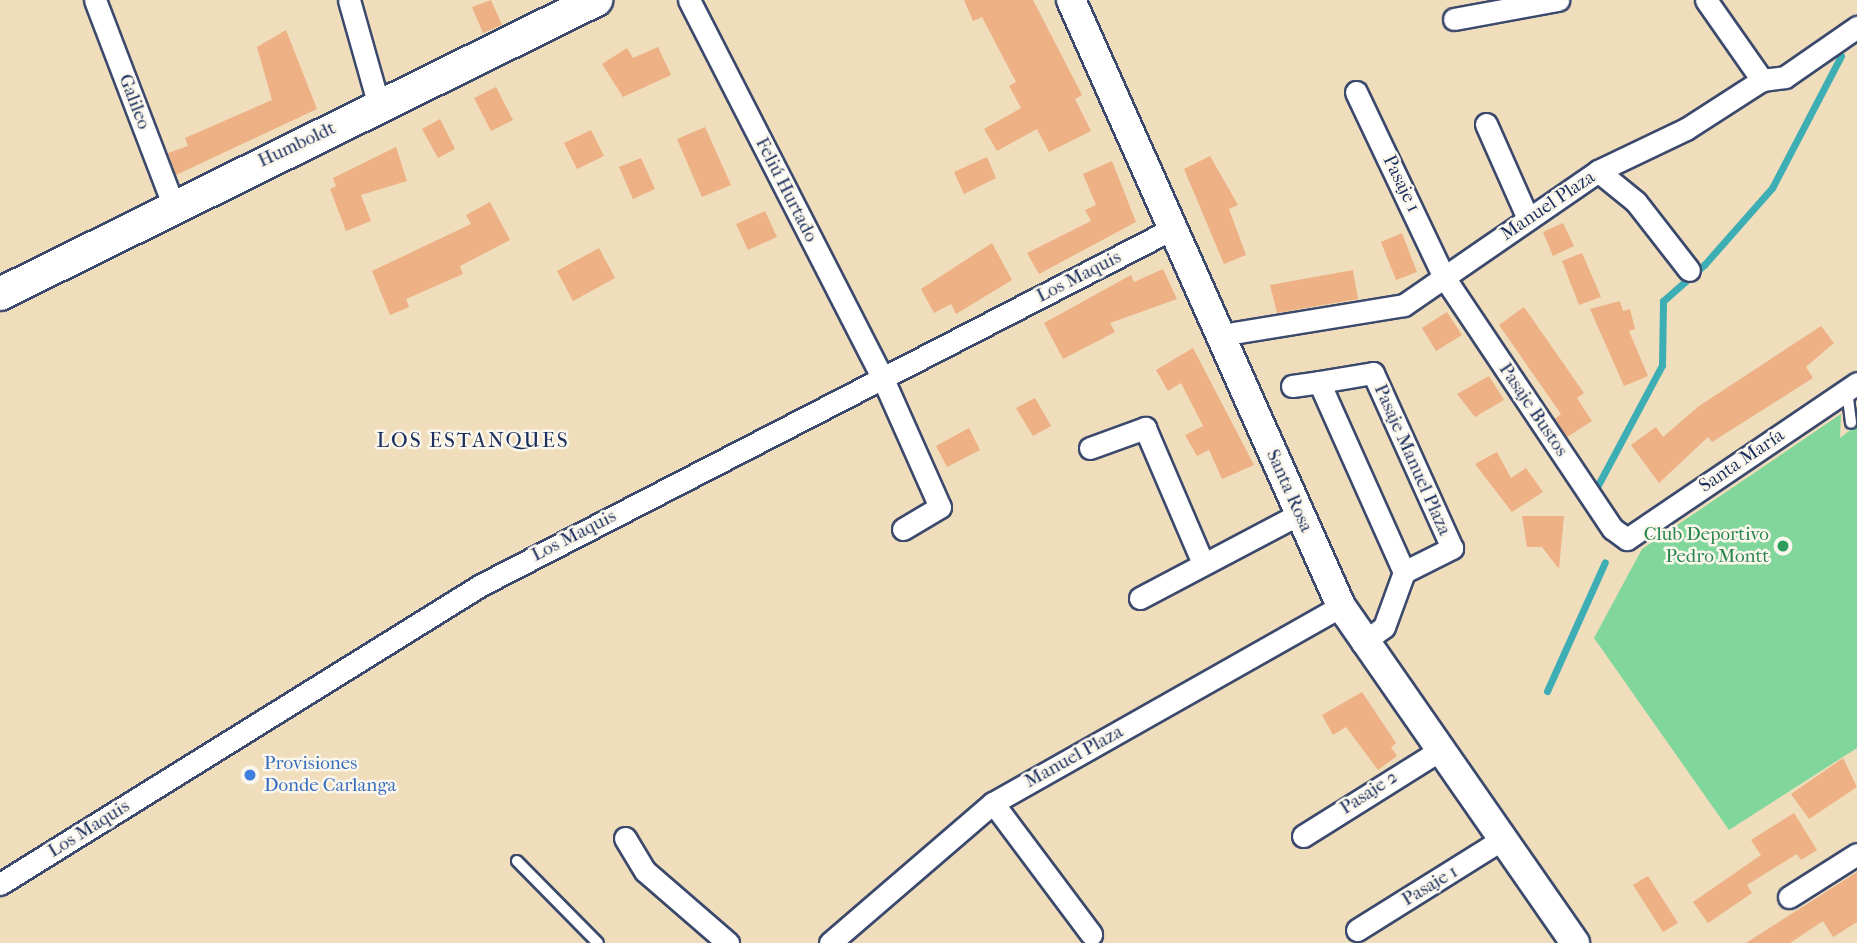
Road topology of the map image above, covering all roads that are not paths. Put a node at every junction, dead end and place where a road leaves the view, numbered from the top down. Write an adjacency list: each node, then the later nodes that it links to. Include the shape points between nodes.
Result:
1 (95, 0): 15 (street, Galileo)
2 (349, 0): 12 (street)
3 (596, 0): 12 (main road, Humboldt)
4 (689, 0): 22 (street, Feliú Hurtado)
5 (1070, 0): 17 (street, Santa Rosa)
6 (1558, 0): 8 (street)
7 (1706, 0): 10 (street)
8 (1454, 19)
9 (1857, 27): 10 (street, Manuel Plaza, via 1785,77)
10 (1762, 80): 14 (street, Manuel Plaza, via 1686,129)
11 (1356, 92): 19 (street, Pasaje 1)
12 (379, 106): 15 (main road, Humboldt)
13 (1486, 124): 16 (street)
14 (1598, 171): 16 (street, Manuel Plaza); 18 (street, via 1636,202)
15 (173, 204): 20 (main road, Humboldt)
16 (1528, 219): 19 (street, Manuel Plaza)
17 (1171, 229): 21 (street, Santa Rosa); 22 (street, Los Maquis)
18 (1689, 271)
19 (1444, 276): 21 (street, Manuel Plaza, via 1405,305); 30 (street, Pasaje Bustos, via 1614,529)
20 (0, 294)
21 (1221, 335): 28 (street, Santa Rosa)
22 (883, 379): 29 (street, Feliú Hurtado, via 940,507); 43 (street, Los Maquis, via 481,585)
23 (1319, 382): 24 (street, Pasaje Manuel Plaza); 32 (street); 32 (street, Pasaje Manuel Plaza, via 1373,373 1452,548)
24 (1292, 386)
25 (1852, 386): 26 (lane); 30 (street, Santa María)
26 (1851, 423)
27 (1090, 448): 31 (street, via 1145,428)
28 (1299, 513): 31 (street); 34 (street, Santa Rosa)
29 (902, 530)
30 (1627, 539)
31 (1203, 562): 33 (street)
32 (1404, 572): 35 (street, via 1384,627)
33 (1140, 598)
34 (1341, 606): 35 (street, Santa Rosa); 37 (street, Manuel Plaza)
35 (1362, 643): 36 (street, Santa Rosa)
36 (1437, 752): 38 (street, Pasaje 2); 40 (street, Santa Rosa)
37 (993, 803): 46 (street); 49 (street, Manuel Plaza)
38 (1303, 836)
39 (625, 838): 48 (street, via 645,871)
40 (1501, 840): 45 (street, Pasaje 1); 50 (street, Santa Rosa)
41 (1857, 854): 44 (street)
42 (517, 861): 47 (lane)
43 (0, 884)
44 (1789, 897)
45 (1357, 930)
46 (1091, 934)
47 (598, 943)
48 (729, 943)
49 (830, 943)
50 (1576, 943)

